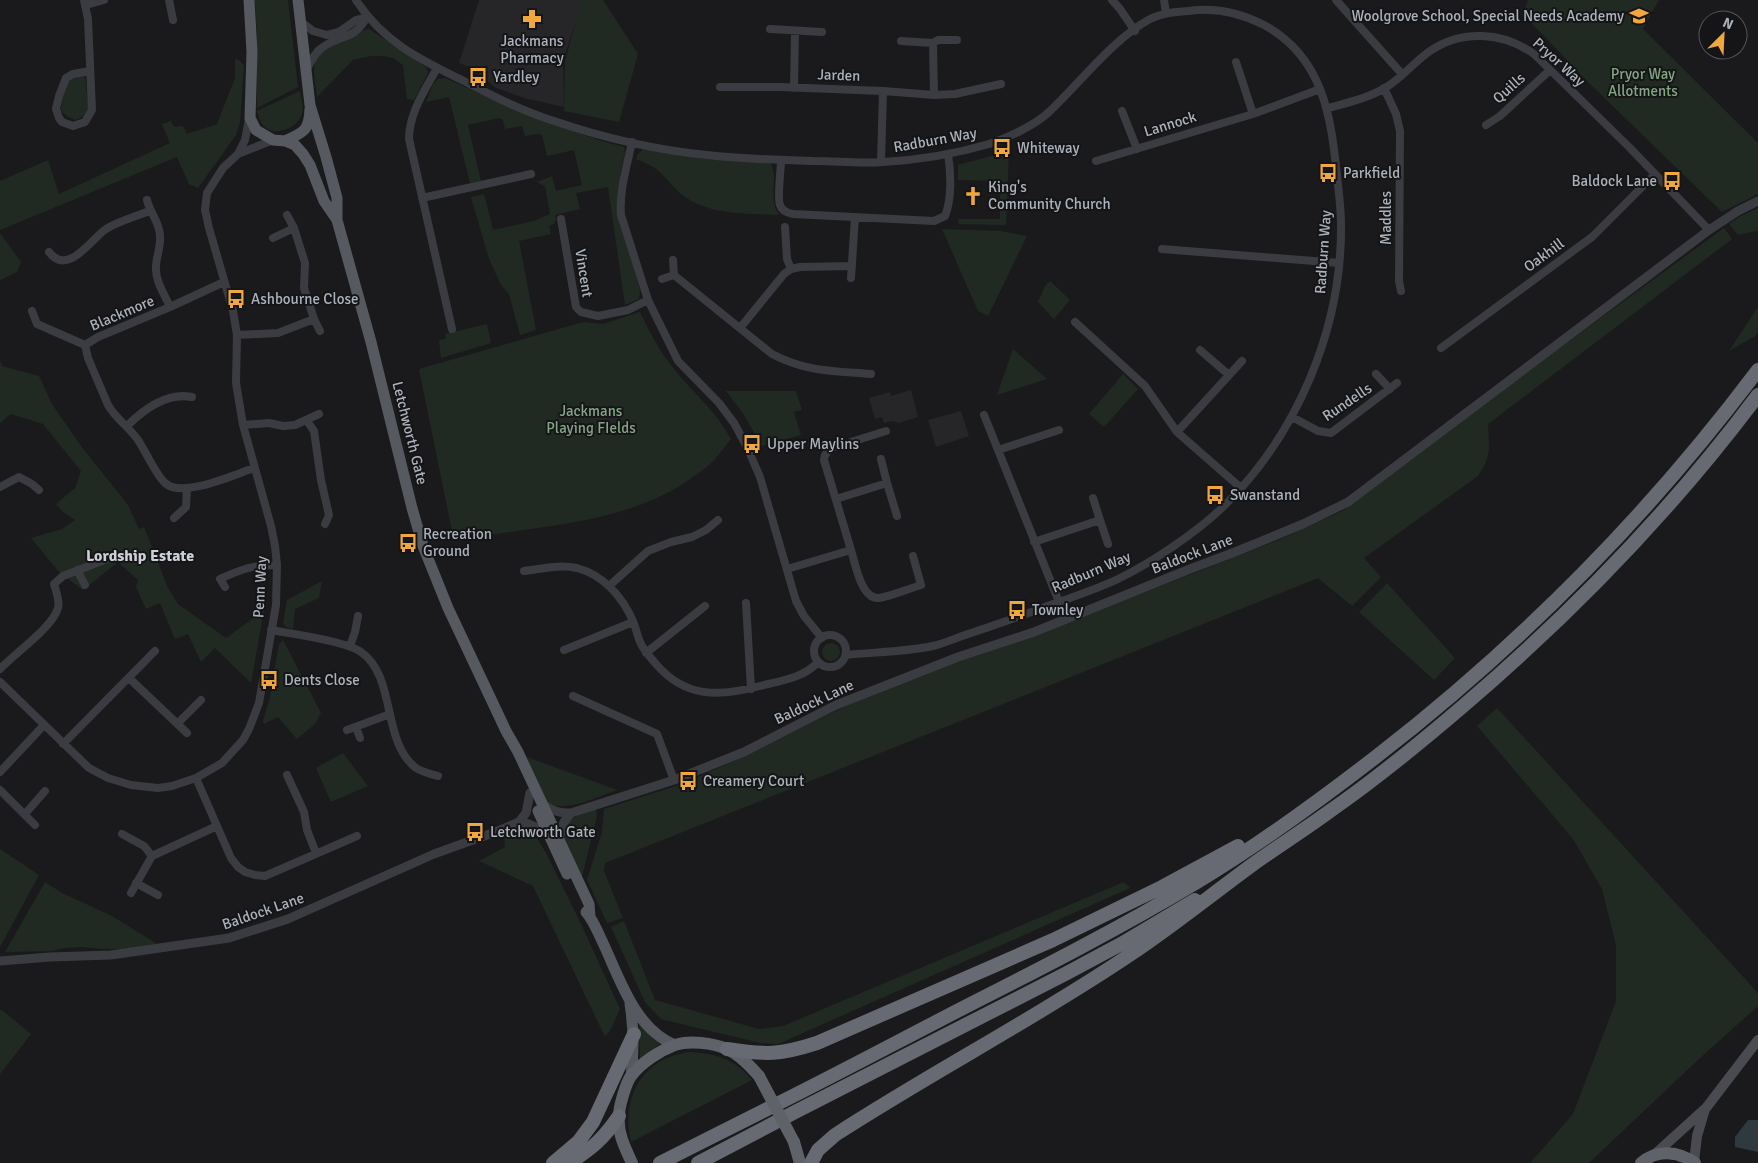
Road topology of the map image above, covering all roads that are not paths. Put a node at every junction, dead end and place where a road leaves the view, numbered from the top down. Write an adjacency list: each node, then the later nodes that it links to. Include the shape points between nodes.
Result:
1 (104, 0): 9 (street)
2 (169, 0): 12 (street)
3 (249, 0): 38 (main road, via 252,52)
4 (298, 0): 13 (main road, Letchworth Gate)
5 (356, 0): 11 (street, Radburn Way)
6 (1112, 0): 16 (street)
7 (1164, 0): 10 (street)
8 (1336, 0): 26 (street)
9 (85, 2): 25 (street)
10 (1166, 13): 16 (street, Radburn Way, via 1150,19); 31 (street, Radburn Way, via 1214,10 1241,15 1268,27 1295,48)
11 (367, 16): 13 (street, via 327,35 313,31); 22 (street, Radburn Way, via 396,43); 23 (street, via 360,28 344,39 322,47)
12 (174, 20)
13 (299, 21): 23 (main road, Letchworth Gate)
14 (770, 29): 15 (street)
15 (795, 31): 17 (street); 29 (street)
16 (1134, 31): 44 (street, Radburn Way, via 1045,116 1000,140)
17 (822, 32)
18 (957, 40): 20 (street)
19 (901, 41): 20 (street)
20 (933, 43): 33 (street)
21 (1236, 62): 37 (street)
22 (437, 68): 41 (street, Radburn Way, via 552,120); 50 (street, via 414,112 409,131)
23 (307, 69): 34 (main road, Letchworth Gate)
24 (1550, 70): 26 (street, Pryor Way, via 1518,44 1474,36 1438,46); 39 (street, Quills); 49 (street, Pryor Way)
25 (90, 71): 25 (street, via 92,110 88,119 73,126 62,122 56,109 64,81 70,75)
26 (1402, 74): 30 (street, Pryor Way)
27 (1001, 84): 33 (street, Jarden)
28 (720, 88): 29 (street, Jarden)
29 (794, 88): 32 (street, Jarden)
30 (1384, 88): 35 (street, Pryor Way); 72 (street, Maddles, via 1400,131)
31 (1320, 89): 35 (street, Radburn Way); 37 (street, Lannock)
32 (883, 91): 33 (street, Jarden); 47 (street)
33 (934, 95)
34 (310, 105): 40 (main road, Letchworth Gate, via 310,123 301,133); 56 (main road, Letchworth Gate, via 320,131 336,198)
35 (1328, 108): 65 (street, Radburn Way, via 1339,195)
36 (1122, 111): 42 (street)
37 (1253, 114): 42 (street, Lannock)
38 (250, 118): 40 (main road, Letchworth Gate, via 256,130); 43 (street, Penn Way)
39 (1486, 125)
40 (279, 140): 43 (street, Penn Way); 56 (main road, Letchworth Gate, via 295,145 303,154 324,201)
41 (632, 142): 45 (street, Radburn Way, via 705,155); 73 (street, via 620,200 621,214)
42 (1137, 148): 46 (street, Lannock)
43 (238, 154): 71 (street, Penn Way, via 223,168 207,193 205,210)
44 (948, 154): 47 (street, Radburn Way); 55 (street, via 948,208 944,216 934,220)
45 (781, 160): 47 (street, Radburn Way); 55 (street, via 779,200 785,212)
46 (1096, 161)
47 (881, 162)
48 (531, 174): 50 (street, via 520,172)
49 (1655, 174): 60 (street, Pryor Way); 85 (street, Oakhill, via 1592,237)
50 (422, 198): 75 (street)
51 (147, 200): 53 (street, Blackmore)
52 (1758, 201): 60 (street, Baldock Lane)
53 (149, 211): 63 (street, via 105,229 76,257 60,259); 76 (street, Blackmore, via 160,235 157,276)
54 (288, 215): 59 (street)
55 (854, 217): 66 (street)
56 (337, 220): 156 (main road, Letchworth Gate, via 423,546 448,608)
57 (560, 225): 73 (street, Vincent, via 576,307 581,312 598,316 628,310)
58 (785, 227): 67 (street, via 787,260)
59 (294, 228): 61 (street); 78 (street, via 305,263 304,288)
60 (1709, 230): 164 (street, Baldock Lane, via 1348,502 1303,524 1034,632 958,657 836,705 744,752)
61 (274, 238)
62 (1162, 249): 65 (street)
63 (48, 252)
64 (673, 260): 68 (street)
65 (1339, 263): 98 (street, Radburn Way, via 1331,317 1312,374)
66 (852, 266): 67 (street); 69 (street)
67 (791, 269): 80 (street)
68 (674, 275): 70 (street); 80 (street)
69 (851, 278)
70 (662, 279)
71 (224, 282): 76 (street, Blackmore); 83 (street, Penn Way)
72 (1401, 291)
73 (648, 300): 126 (street, via 678,361 719,404 747,446 760,477)
74 (455, 304): 75 (street)
75 (446, 305): 81 (street)
76 (170, 307): 84 (street, Blackmore)
77 (32, 311): 84 (street, Blackmore, via 37,324)
78 (314, 319): 82 (street); 83 (street, via 278,333)
79 (1075, 322): 104 (street, via 1145,386)
80 (740, 328): 89 (street, via 772,354 788,362 808,369)
81 (452, 329)
82 (320, 331)
83 (237, 335): 100 (street, Penn Way, via 236,383)
84 (85, 345): 101 (street, Blackmore, via 108,405)
85 (1441, 348)
86 (1200, 350): 91 (street)
87 (1242, 361): 91 (street)
88 (1758, 370): 171 (highway, via 1702,442 1568,589 1435,710)
89 (871, 374)
90 (1376, 374): 93 (street, Rundells)
91 (1229, 375): 104 (street)
92 (1397, 383): 93 (street, Rundells)
93 (1390, 389): 98 (street, Rundells, via 1331,433 1318,431)
94 (1758, 395): 181 (highway, via 1714,453 1660,515 1520,656 1393,763)
95 (192, 398): 101 (street, via 170,397 143,412)
96 (319, 414): 99 (street)
97 (984, 415): 105 (street)
98 (1292, 417): 111 (street, Radburn Way)
99 (307, 421): 100 (street, via 294,426 269,423); 119 (street, via 314,431 329,515)
100 (243, 425): 107 (street, Penn Way)
101 (127, 426): 110 (street, Blackmore, via 166,484)
102 (1059, 430): 105 (street)
103 (886, 431): 114 (street, via 832,448 826,453 824,460)
104 (1177, 432): 111 (street)
105 (998, 450): 120 (street)
106 (881, 459): 108 (street)
107 (254, 468): 110 (street, Blackmore, via 223,480); 125 (street, Penn Way)
108 (887, 483): 114 (street); 115 (street)
109 (0, 488): 112 (street, via 19,477)
110 (187, 488): 116 (street, via 186,507)
111 (1241, 488): 132 (street, Radburn Way, via 1221,510 1163,553 1116,580)
112 (39, 490)
113 (1093, 498): 118 (street)
114 (836, 499): 122 (street)
115 (897, 516)
116 (174, 518)
117 (718, 520): 130 (street, via 692,537 648,550)
118 (1100, 520): 120 (street); 121 (street)
119 (325, 524)
120 (1034, 542): 132 (street)
121 (1108, 544)
122 (851, 550): 123 (street, via 864,590 878,598 921,585); 126 (street)
123 (913, 556)
124 (112, 558): 127 (street)
125 (277, 565): 131 (street, via 239,570 220,579); 137 (street, Penn Way)
126 (787, 569): 138 (street, via 798,605)
127 (77, 570): 129 (street); 145 (street, via 54,584 58,605 52,618)
128 (524, 571): 130 (street, via 570,567 595,575)
129 (85, 584)
130 (609, 586): 136 (street)
131 (225, 587)
132 (1059, 602): 143 (street, Radburn Way, via 933,646)
133 (746, 603): 148 (street)
134 (705, 606): 142 (street)
135 (358, 616): 139 (street)
136 (633, 622): 140 (street); 142 (street)
137 (272, 630): 139 (street); 163 (street, Penn Way, via 259,703 249,729 222,763)
138 (822, 638): 143 (street, via 831,635 841,640); 144 (street, via 814,650)
139 (350, 646): 151 (street, via 362,652 373,664 384,688)
140 (564, 650)
141 (155, 651): 146 (street)
142 (646, 653): 148 (street, via 664,674 684,687 720,693)
143 (846, 654): 144 (street, Radburn Way, via 833,666)
144 (818, 662): 148 (street, via 794,678)
145 (0, 669)
146 (129, 678): 152 (street); 159 (street)
147 (0, 682): 153 (street, Penn Way)
148 (751, 689)
149 (573, 696): 164 (street, via 657,734)
150 (200, 700): 152 (street)
151 (390, 714): 154 (street); 162 (street, via 401,750 407,758 417,769)
152 (178, 723): 157 (street)
153 (44, 726): 159 (street, Penn Way); 160 (street)
154 (356, 727): 155 (street); 158 (street)
155 (347, 730)
156 (506, 731): 167 (main road, Letchworth Gate, via 508,745); 168 (main road, Letchworth Gate)
157 (187, 733)
158 (360, 738)
159 (63, 744): 163 (street, Penn Way, via 94,771 131,786 158,788)
160 (0, 772)
161 (287, 775): 179 (street, via 302,807)
162 (438, 776)
163 (196, 778): 174 (street)
164 (674, 780): 169 (street, Baldock Lane)
165 (0, 790): 170 (street)
166 (45, 791): 170 (street)
167 (530, 794): 172 (street, via 526,813); 175 (main road, Letchworth Gate)
168 (544, 805): 169 (street, via 553,812); 178 (main road, Letchworth Gate)
169 (571, 813): 178 (street, via 564,822)
170 (24, 814): 173 (street)
171 (1294, 818): 191 (highway, via 1053,940 817,1043 772,1054); 200 (highway, via 1199,881 1109,932)
172 (519, 822): 175 (street); 186 (street, Baldock Lane, via 434,854 288,919 230,938 111,955)
173 (35, 825)
174 (217, 826): 179 (street, via 234,863 254,875 271,874); 180 (street)
175 (548, 832): 185 (main road, Letchworth Gate)
176 (122, 834): 180 (street, via 144,846)
177 (357, 836): 179 (street)
178 (560, 839): 185 (main road, Letchworth Gate, via 589,904)
179 (316, 853)
180 (152, 856): 182 (street)
181 (1251, 866): 201 (highway, via 1113,948); 203 (highway, via 1130,955 835,1136 818,1150)
182 (136, 883): 183 (street); 184 (street)
183 (131, 893)
184 (158, 895)
185 (590, 917): 187 (main road, Letchworth Gate)
186 (0, 961)
187 (629, 1000): 188 (main road, Letchworth Gate); 190 (main road, Letchworth Gate, via 654,1033)
188 (634, 1034): 192 (main road, Letchworth Gate); 197 (highway, via 593,1122 579,1141)
189 (1758, 1040): 193 (main road)
190 (675, 1045): 191 (highway, Letchworth Gate, via 700,1044); 192 (highway, Letchworth Gate, via 651,1058)
191 (727, 1049): 202 (highway, Letchworth Gate, bridge, via 744,1060 759,1076 794,1142)
192 (631, 1076): 194 (highway, Letchworth Gate)
193 (1706, 1108): 195 (main road); 196 (main road, via 1697,1136)
194 (618, 1116): 198 (highway, via 592,1148); 199 (highway, Letchworth Gate, via 623,1142)
195 (1654, 1155): 196 (highway, via 1668,1152); 204 (highway)
196 (1694, 1162)
197 (553, 1163)
198 (569, 1163)
199 (632, 1163)
200 (660, 1163)
201 (698, 1163)
202 (800, 1163)
203 (811, 1163)
204 (1641, 1163)

